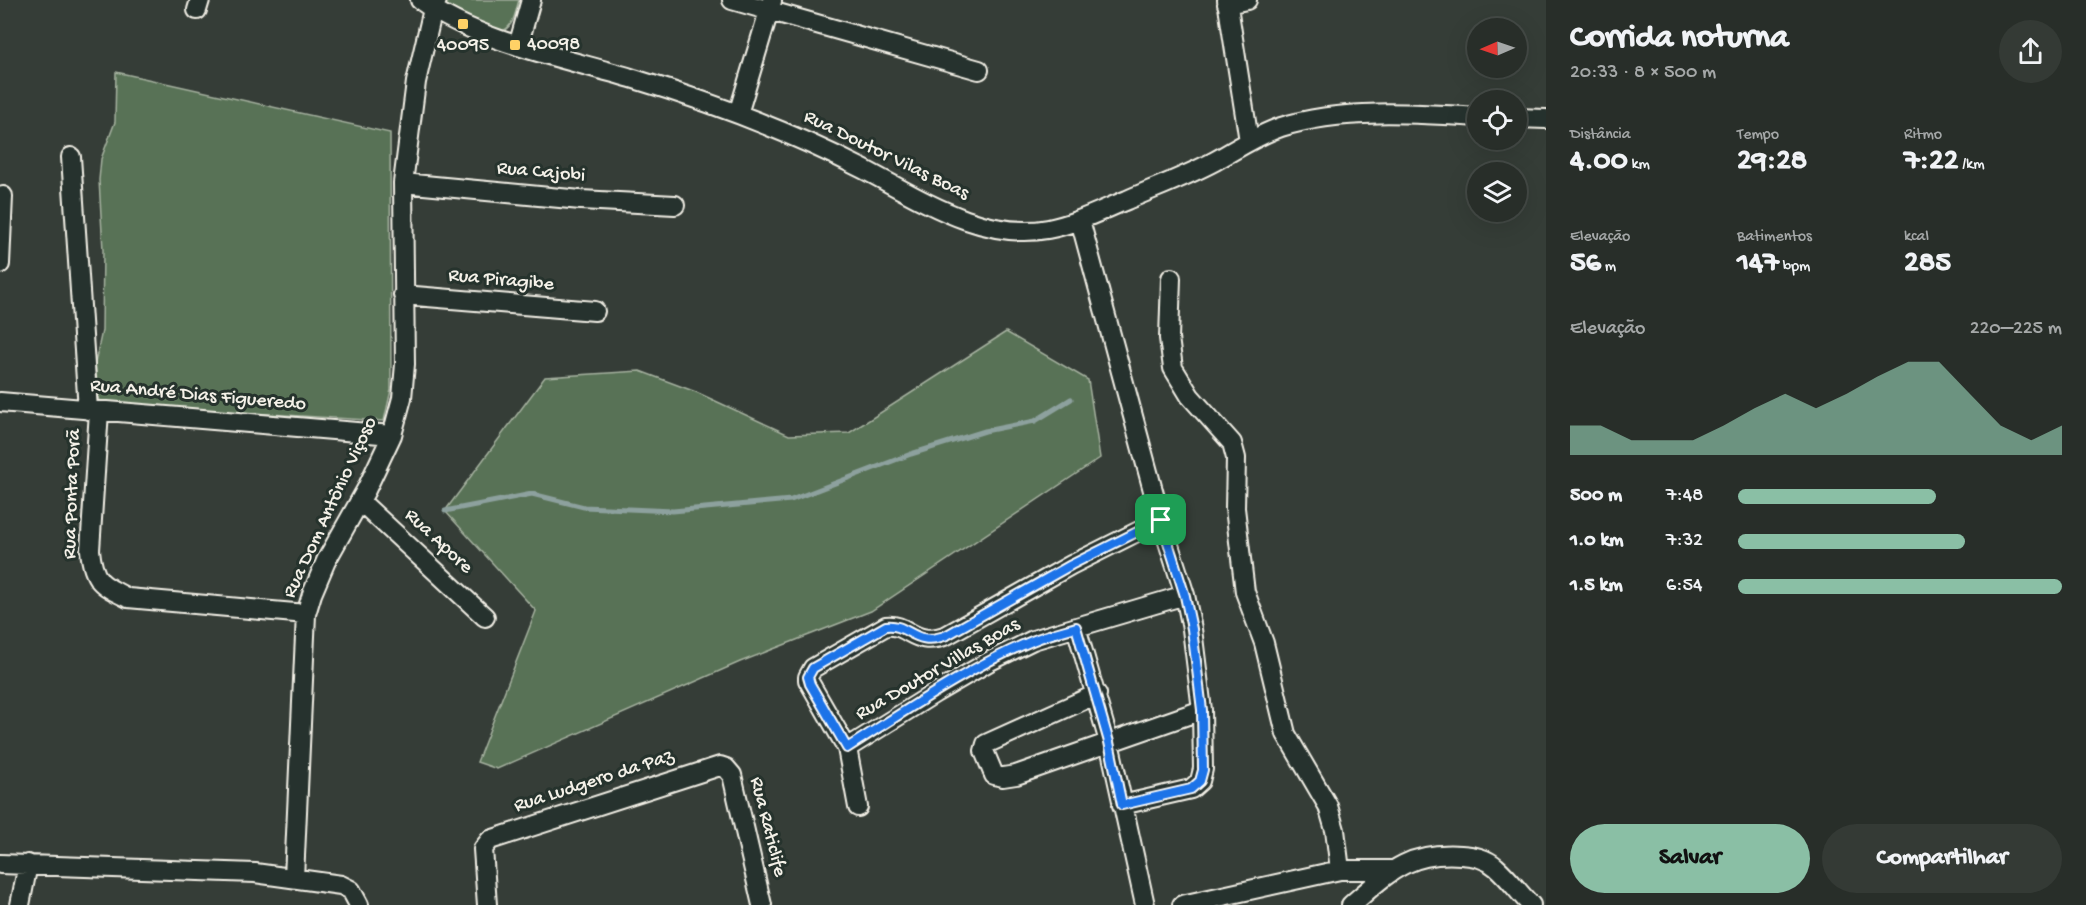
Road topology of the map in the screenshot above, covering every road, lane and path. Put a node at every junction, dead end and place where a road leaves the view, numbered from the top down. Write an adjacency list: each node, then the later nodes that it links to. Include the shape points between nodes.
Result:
1 (531, 0): 7 (street)
2 (732, 0): 6 (street)
3 (1247, 0): 4 (street)
4 (1227, 2): 13 (street)
5 (430, 3): 7 (street, Rua Doutor Vilas Boas, via 463,24); 15 (street, Rua Dom Antônio Viçoso)
6 (771, 6): 8 (street); 9 (street)
7 (518, 46): 9 (street, Rua Doutor Vilas Boas)
8 (979, 70)
9 (738, 114): 18 (street, Rua Doutor Vilas Boas, via 820,147 966,219 1010,231 1050,229)
10 (1467, 116): 13 (street, Rua Doutor Vilas Boas, via 1338,116 1291,124)
11 (1527, 118): 12 (street)
12 (1546, 119)
13 (1249, 141): 18 (street, Rua Doutor Vilas Boas, via 1214,161)
14 (71, 157): 24 (street, Rua Ponta Porã)
15 (403, 183): 17 (street, Rua Cajobi); 21 (street, Rua Dom Antônio Viçoso)
16 (3, 196): 19 (street)
17 (675, 205)
18 (1080, 220): 27 (street)
19 (0, 264)
20 (1171, 278): 41 (street, via 1173,368 1190,396 1227,436 1234,450 1235,508 1245,592 1264,643 1286,734 1332,818)
21 (403, 295): 22 (street, Rua Piragibe); 25 (street, Rua Dom Antônio Viçoso, via 405,364 402,398)
22 (595, 311)
23 (0, 402): 24 (street, Rua André Dias Figueredo)
24 (94, 410): 25 (street, Rua André Dias Figueredo); 29 (street, Rua Ponta Porã, via 90,550 96,578 128,598)
25 (392, 435): 26 (street, Rua Dom Antônio Viçoso)
26 (360, 501): 29 (street, Rua Dom Antônio Viçoso, via 326,561); 30 (street, Rua Apore)
27 (1161, 520): 28 (street); 35 (street, Rua Doutor Villas Boas, via 947,635 923,639 895,625 886,626 813,668 808,677 810,684)
28 (1185, 596): 31 (street, Rua Doutor Villas Boas); 33 (street)
29 (306, 614): 43 (street, Rua Dom Antônio Viçoso)
30 (485, 617)
31 (1076, 627): 32 (street); 35 (street, Rua Doutor Villas Boas, via 1033,640 990,661)
32 (1097, 694): 34 (street); 34 (street, via 986,744 984,751 994,775 1003,777)
33 (1202, 710): 34 (street); 37 (street, via 1203,770 1197,785)
34 (1109, 742): 37 (street)
35 (847, 748): 38 (street)
36 (720, 766): 46 (street, Rua Ludgero da Paz, via 494,838 484,845 483,853); 47 (street, Rua Raticlife, via 732,775)
37 (1122, 805): 48 (street)
38 (858, 807)
39 (0, 864): 40 (street)
40 (28, 864): 43 (street); 44 (street)
41 (1340, 870): 42 (street); 49 (street)
42 (1391, 870): 50 (street); 51 (street, via 1427,855 1482,858 1495,866)
43 (294, 878): 45 (street, via 341,885 351,890)
44 (20, 905)
45 (359, 905)
46 (487, 905)
47 (762, 905)
48 (1145, 905)
49 (1182, 905)
50 (1351, 905)
51 (1531, 905)

